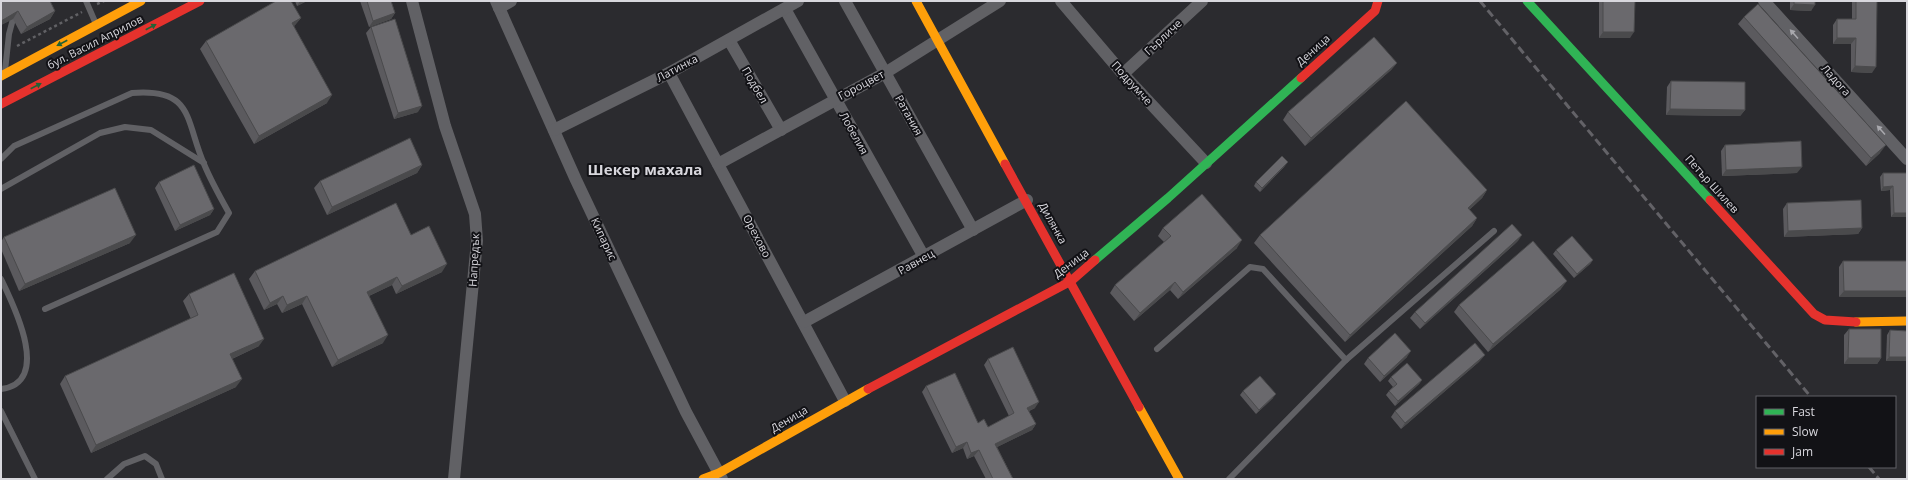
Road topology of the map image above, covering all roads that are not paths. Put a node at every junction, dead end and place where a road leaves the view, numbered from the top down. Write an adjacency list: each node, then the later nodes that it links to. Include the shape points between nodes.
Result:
1 (86, 1): 18 (lane)
2 (141, 1): 18 (street, бул. Васил Априлов)
3 (200, 1): 26 (street, бул. Васил Априлов, one-way to 3)
4 (412, 1): 53 (street, Напредък, via 445,126 475,214 477,241)
5 (511, 1): 15 (street)
6 (798, 1): 16 (street, Латинка)
7 (845, 1): 22 (street, Ратания)
8 (916, 1): 20 (street, Дилянка)
9 (1000, 1): 20 (street, Гороцвет)
10 (1061, 1): 23 (street, Подрумче)
11 (1202, 1): 23 (street, Гърличе)
12 (1528, 1): 42 (street, Петър Шилев, via 1814,314 1825,320 1838,322)
13 (1764, 1): 30 (street, Ладога, one-way to 13)
14 (1378, 2): 31 (street, Деница, via 1374,11)
15 (497, 4): 27 (street, Кипарис)
16 (785, 9): 19 (street, Латинка); 25 (street, Лобелия)
17 (13, 19): 24 (lane)
18 (96, 25): 24 (street, бул. Васил Априлов, one-way to 24)
19 (729, 40): 21 (street, Латинка); 28 (street, Подбел)
20 (938, 40): 22 (street, Гороцвет); 35 (street, Дилянка)
21 (669, 73): 27 (street, Латинка); 33 (street, Орехово)
22 (885, 73): 25 (street, Гороцвет); 36 (street, Ратания)
23 (1123, 74): 31 (street, Подрумче)
24 (3, 75)
25 (835, 99): 28 (street, Гороцвет); 38 (street, Лобелия)
26 (1, 104)
27 (554, 130): 49 (street, Кипарис, via 686,412)
28 (780, 130): 33 (street, Гороцвет)
29 (1, 158): 32 (lane, via 14,146 132,93 152,91 175,99 187,113)
30 (1907, 159)
31 (1206, 162): 40 (street, Деница)
32 (204, 163): 34 (lane, via 151,130 126,127 100,133); 41 (lane, via 229,213 217,232)
33 (718, 164): 43 (street, Орехово)
34 (1, 189)
35 (1027, 200): 36 (street, Равнец); 40 (street, Дилянка)
36 (973, 230): 38 (street, Равнец)
37 (1494, 231): 45 (lane)
38 (924, 257): 43 (street, Равнец)
39 (1, 279): 46 (lane, via 26,341 27,361 21,377 14,385)
40 (1071, 281): 47 (street, Деница); 55 (street, Дилянка)
41 (45, 309)
42 (1907, 321)
43 (804, 322): 47 (street, Орехово)
44 (1157, 349): 45 (lane, via 1250,267 1263,269)
45 (1346, 360): 56 (lane)
46 (1, 389)
47 (845, 401): 49 (street, Деница)
48 (1, 411): 50 (lane)
49 (720, 476): 54 (street, Деница)
50 (35, 479)
51 (107, 479): 52 (lane, via 124,464 145,456 156,464)
52 (162, 479)
53 (454, 479)
54 (703, 479)
55 (1180, 479)
56 (1229, 479)

